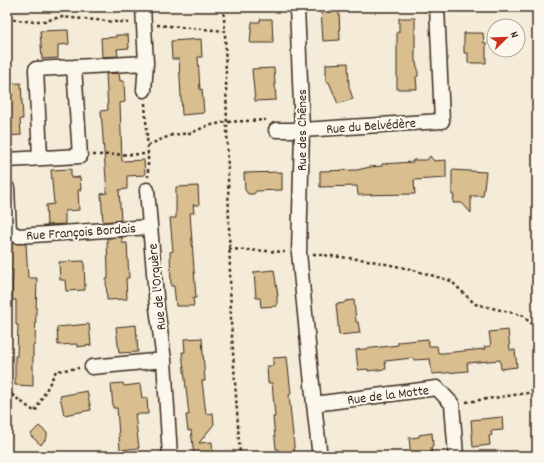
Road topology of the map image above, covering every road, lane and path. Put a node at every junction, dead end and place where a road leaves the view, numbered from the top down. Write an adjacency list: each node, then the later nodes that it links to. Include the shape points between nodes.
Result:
1 (143, 7): 6 (street)
2 (223, 7): 7 (path)
3 (297, 7): 13 (street, Rue des Chênes)
4 (437, 7): 13 (street, Rue du Belvédère, via 442,121)
5 (7, 19): 6 (path, via 45,21 60,17)
6 (144, 24): 7 (path); 8 (street)
7 (225, 31): 11 (path)
8 (146, 63): 9 (street); 10 (street)
9 (74, 67): 16 (street); 17 (street, via 36,69)
10 (144, 90): 14 (path)
11 (226, 122): 12 (path); 14 (path, via 191,133 172,135); 23 (path)
12 (273, 125): 13 (street, Rue du Belvédère)
13 (302, 130): 24 (street, Rue des Chênes)
14 (148, 145): 15 (path)
15 (148, 154): 16 (path); 20 (path)
16 (80, 156): 17 (street)
17 (40, 158): 18 (street)
18 (7, 160)
19 (7, 188): 22 (street, Rue François Bordais)
20 (147, 190): 21 (street, Rue de l'Orquère)
21 (150, 227): 22 (street, Rue François Bordais, via 18,236); 26 (street, Rue de l'Orquère)
22 (8, 231)
23 (229, 249): 24 (path); 34 (path)
24 (299, 253): 25 (path, via 367,260 451,281 475,304 522,315); 30 (street)
25 (537, 329)
26 (164, 360): 27 (street); 33 (street, Rue de l'Orquère)
27 (92, 367): 29 (path, via 56,371 35,412)
28 (537, 387): 31 (path, via 528,393)
29 (7, 390)
30 (314, 404): 31 (street, Rue de la Motte, via 437,388); 32 (street)
31 (452, 404): 35 (street)
32 (319, 449)
33 (170, 456)
34 (240, 456)
35 (456, 456)

